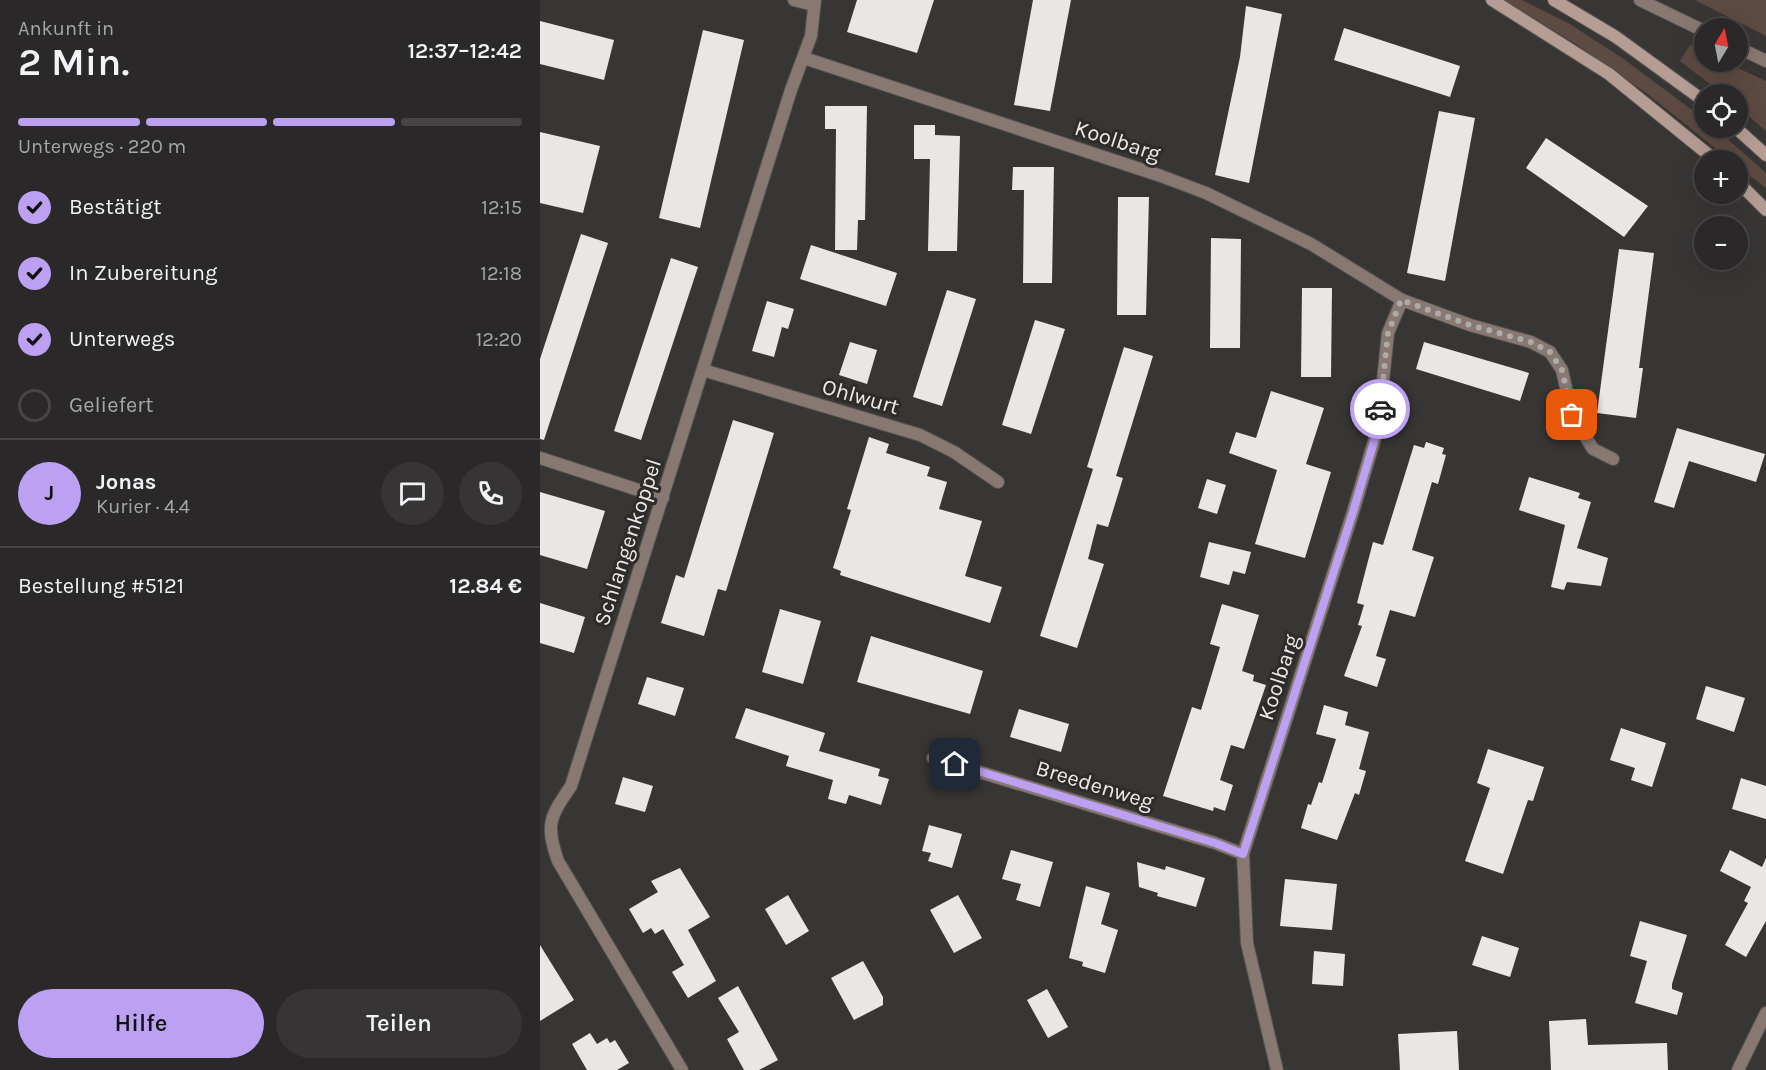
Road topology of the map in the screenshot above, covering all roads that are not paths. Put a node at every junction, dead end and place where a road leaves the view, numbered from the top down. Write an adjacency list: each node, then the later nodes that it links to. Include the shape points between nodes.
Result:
1 (794, 0): 5 (street)
2 (1492, 0): 12 (main road, via 1609,74)
3 (1554, 0): 10 (main road, via 1616,36)
4 (1640, 0): 6 (street)
5 (814, 2): 8 (street, Schlangenkoppel, via 811,36)
6 (1694, 26)
7 (1748, 52): 9 (street)
8 (804, 58): 16 (street, Koolbarg, via 1206,193 1311,244); 17 (street, Schlangenkoppel)
9 (1766, 61)
10 (1694, 94)
11 (1747, 138): 13 (main road)
12 (1703, 150)
13 (1766, 155)
14 (1748, 192): 15 (main road)
15 (1766, 210)
16 (1401, 300): 19 (street, Koolbarg, via 1531,342 1550,352 1562,370 1572,415 1593,449); 24 (street, Koolbarg, via 1388,333 1378,428)
17 (703, 370): 20 (street, Ohlwurt, via 920,435); 21 (street, Schlangenkoppel)
18 (540, 458): 21 (street)
19 (1612, 459)
20 (998, 482)
21 (663, 498): 23 (street, Schlangenkoppel, via 571,786)
22 (933, 758): 24 (street, Breedenweg)
23 (545, 815): 26 (street, Schlangenkoppel, via 558,861)
24 (1243, 854): 27 (street, Koolbarg, via 1247,943)
25 (1766, 1013): 28 (street)
26 (682, 1070)
27 (1277, 1070)
28 (1738, 1070)

